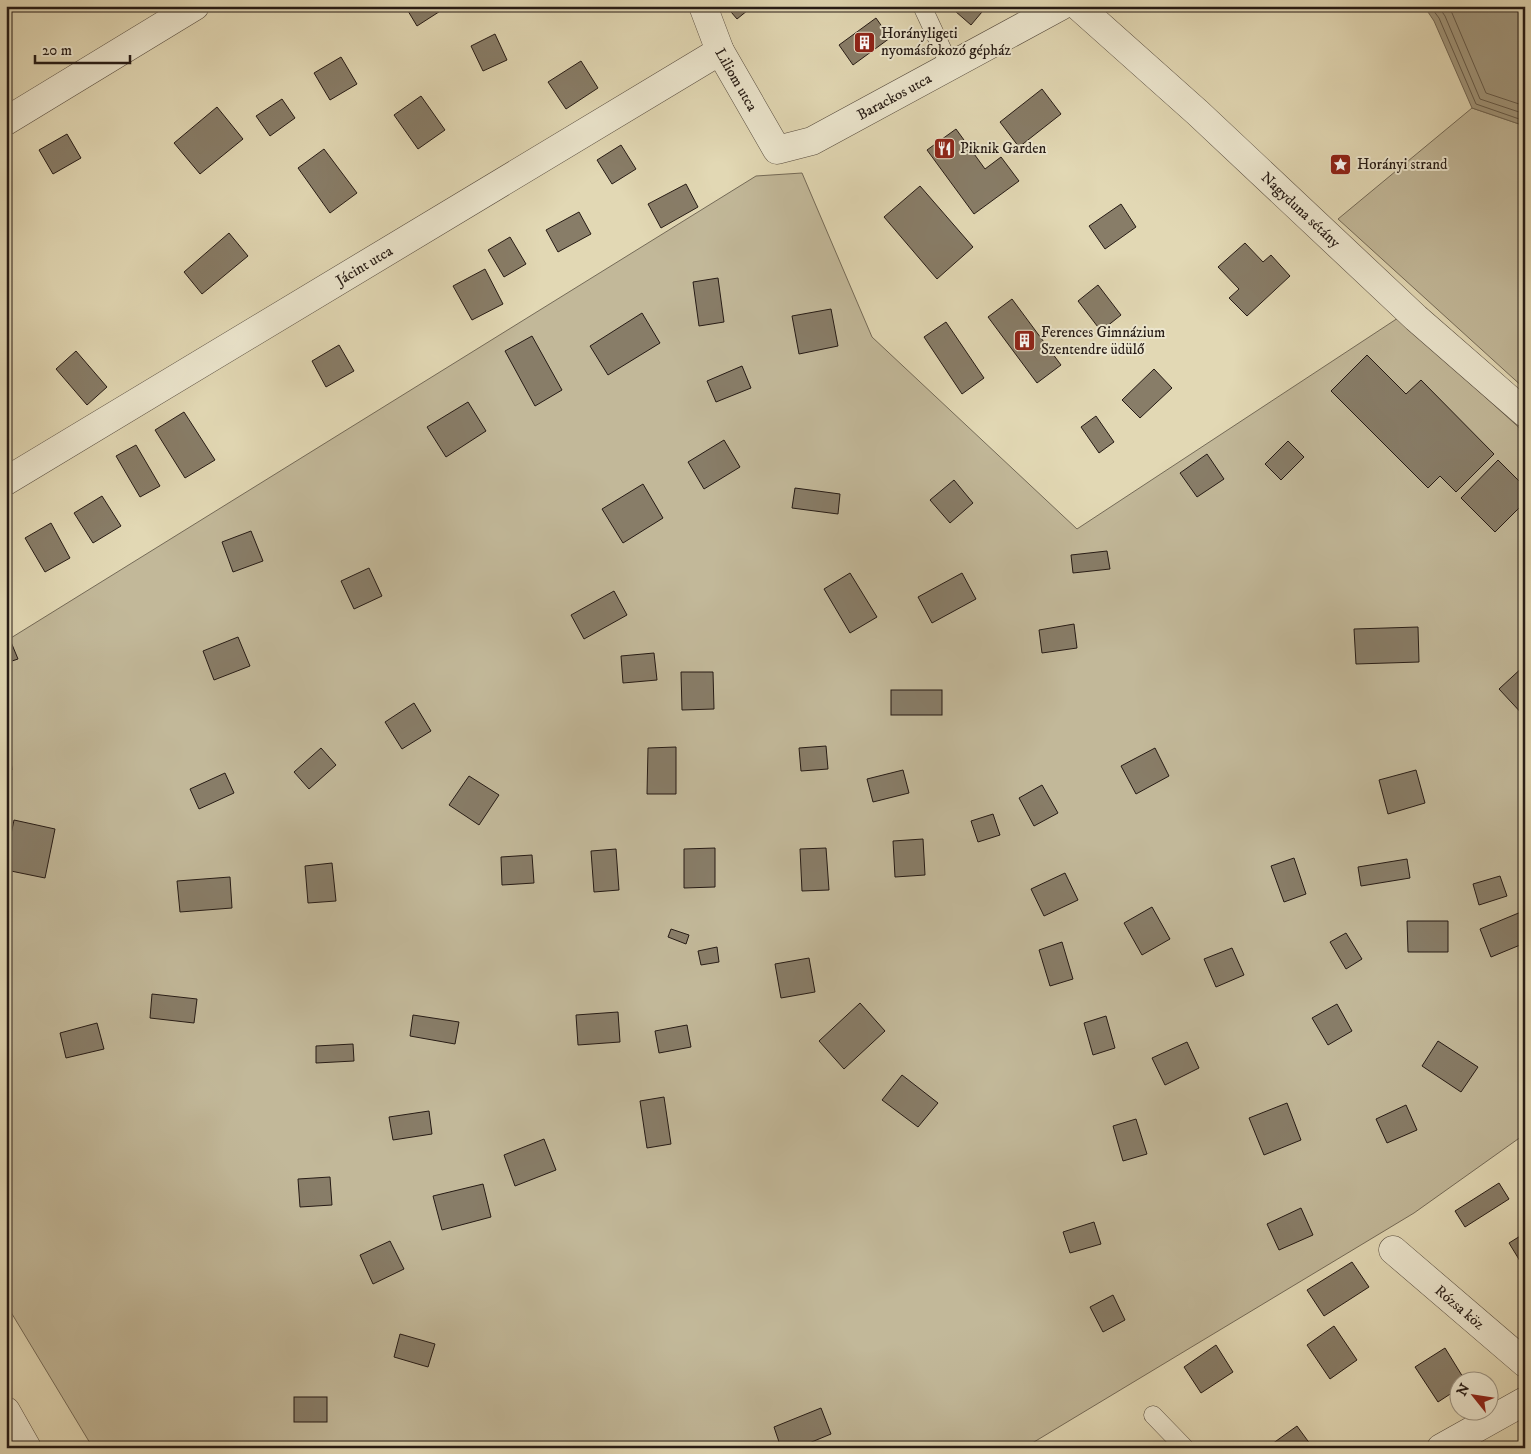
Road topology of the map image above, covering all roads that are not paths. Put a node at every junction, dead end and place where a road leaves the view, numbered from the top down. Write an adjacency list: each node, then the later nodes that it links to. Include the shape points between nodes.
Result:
1 (195, 6): 8 (street)
2 (703, 6): 6 (street, Liliom utca)
3 (922, 6): 7 (lane)
4 (1061, 6): 7 (street, Barackos utca)
5 (1078, 6): 10 (street, Nagyduna sétány, via 1198,113 1416,318)
6 (720, 50): 9 (street, Liliom utca); 11 (street, Jácint utca)
7 (950, 66): 9 (street, Barackos utca, via 812,141)
8 (6, 122)
9 (777, 150)
10 (1525, 413)
11 (6, 481)
12 (1393, 1250): 13 (street, Rózsa köz)
13 (1525, 1363)
14 (1525, 1401): 19 (street)
15 (6, 1411): 17 (street)
16 (1153, 1415): 18 (lane)
17 (28, 1448)
18 (1185, 1448)
19 (1441, 1448)

